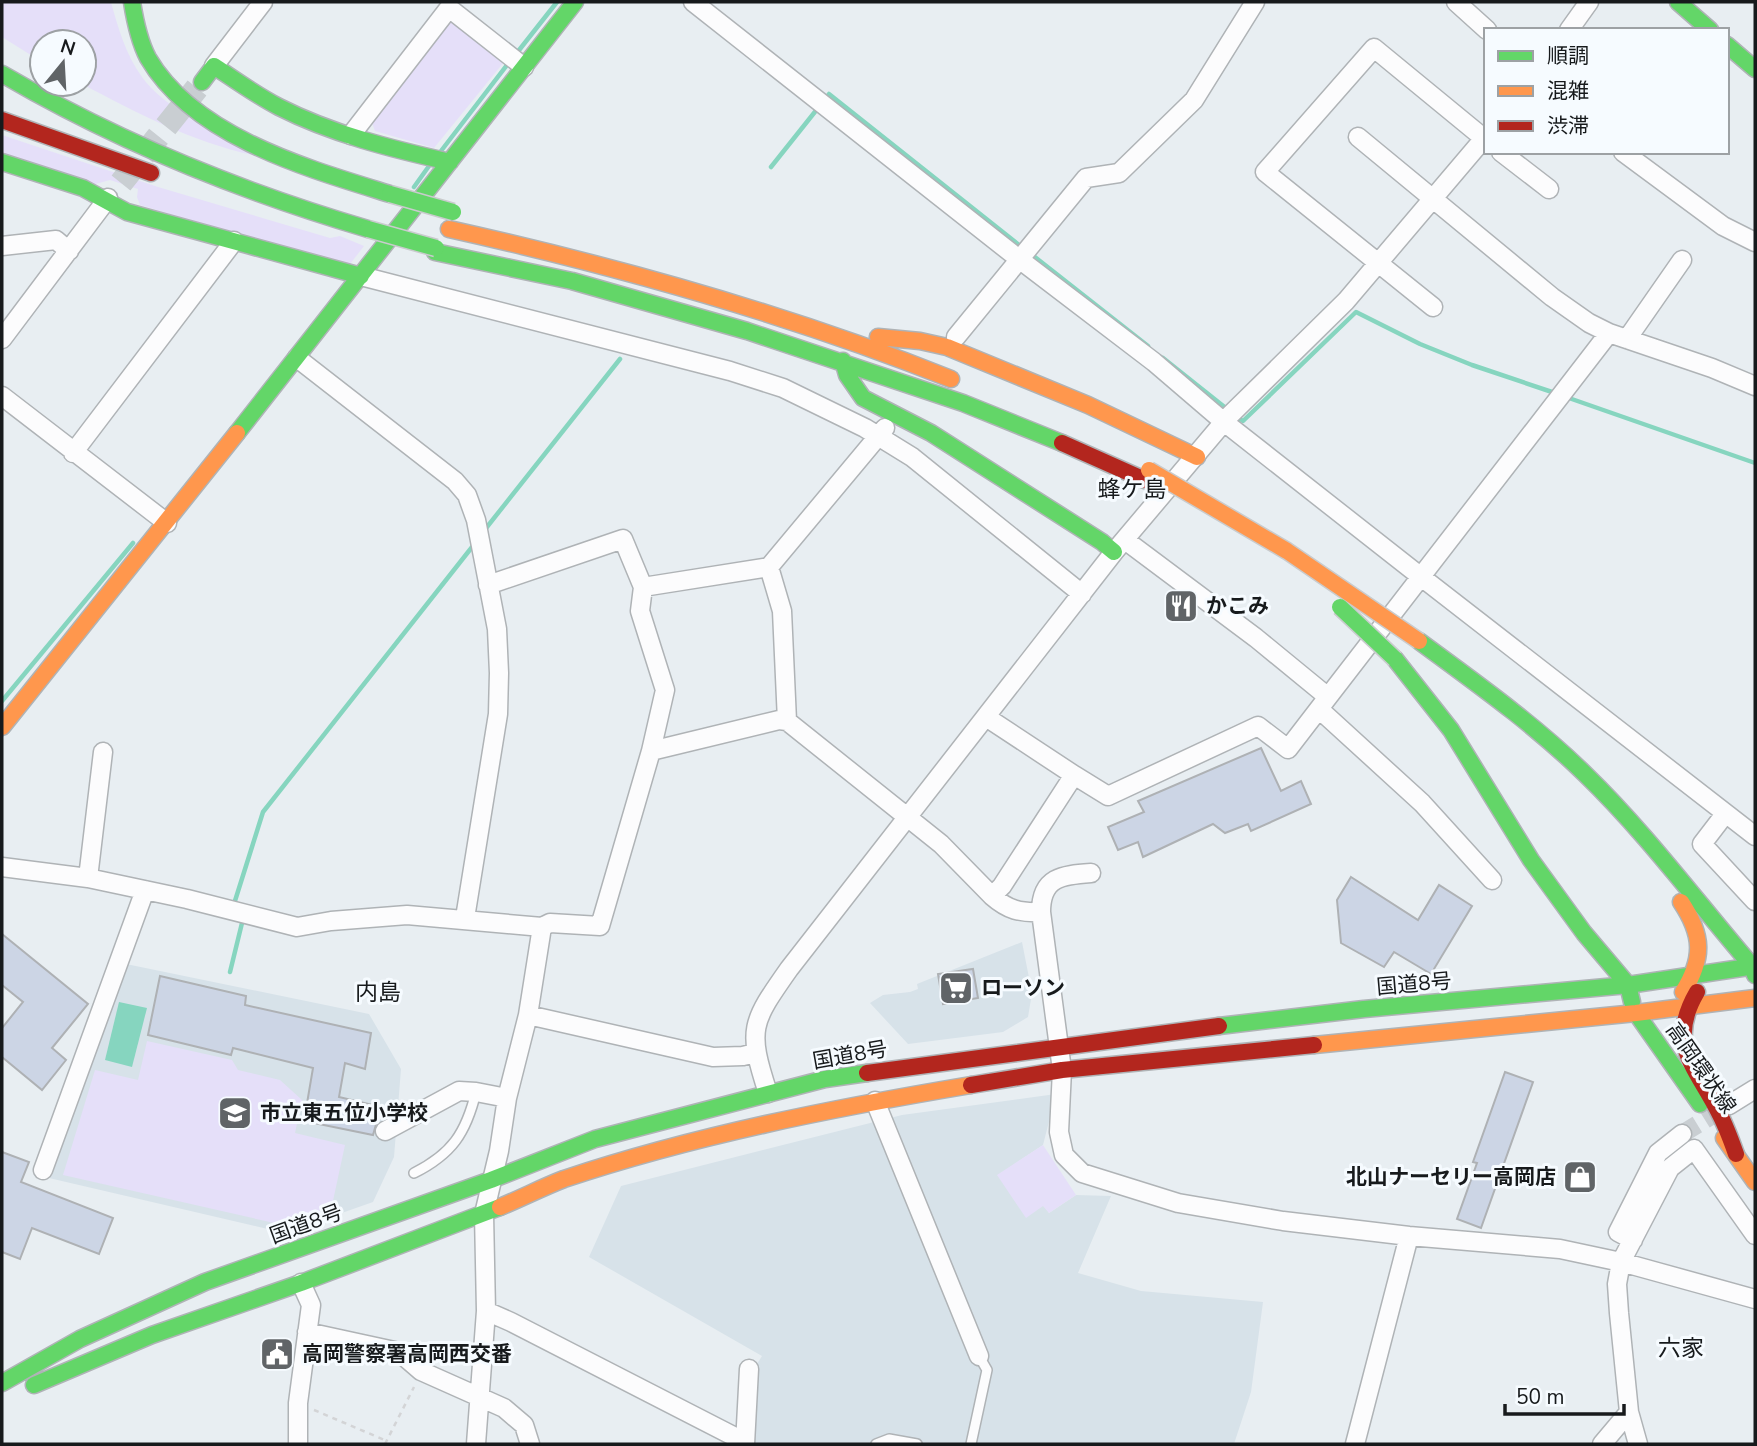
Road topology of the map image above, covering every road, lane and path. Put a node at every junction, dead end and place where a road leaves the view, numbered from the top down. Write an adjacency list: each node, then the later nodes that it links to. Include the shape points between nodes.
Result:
1 (132, 2): 46 (main road, bridge, via 140,40 171,88 232,132 291,162 644,264)
2 (263, 2): 13 (street)
3 (575, 2): 14 (main road)
4 (693, 2): 41 (street, via 830,110)
5 (1255, 2): 41 (street, via 1194,100 1119,173 1086,178)
6 (1457, 2): 9 (street)
7 (1589, 2): 10 (street)
8 (1678, 2): 11 (main road)
9 (1485, 28)
10 (1570, 28)
11 (1706, 28)
12 (1729, 46): 15 (main road)
13 (214, 66): 17 (main road); 20 (main road, via 280,107)
14 (524, 68): 20 (street, via 449,8); 27 (main road)
15 (1755, 69)
16 (2, 74): 36 (main road, via 75,116 173,162)
17 (202, 82)
18 (2, 120): 29 (main road)
19 (128, 122): 28 (main road)
20 (351, 135): 27 (main road)
21 (1358, 137): 34 (street)
22 (1484, 137): 43 (street, via 1374,48 1265,172)
23 (1484, 139): 34 (street)
24 (1504, 154): 31 (street)
25 (1626, 154): 38 (street, via 1723,226)
26 (2, 162): 33 (main road)
27 (450, 162): 44 (main road)
28 (259, 176)
29 (163, 177)
30 (121, 183): 33 (main road)
31 (1549, 189)
32 (210, 192): 36 (main road)
33 (108, 198): 37 (main road, via 127,212); 40 (street)
34 (1434, 198): 43 (street); 48 (street, via 1552,297)
35 (391, 216): 46 (main road, via 581,259)
36 (368, 232): 53 (main road, bridge, via 679,310)
37 (234, 241): 44 (main road); 60 (street)
38 (1755, 242)
39 (2, 246): 40 (street, via 56,240)
40 (69, 251): 50 (street)
41 (1025, 252): 49 (street); 58 (street, via 1154,362)
42 (1682, 260): 51 (street)
43 (1379, 264): 45 (street); 58 (street)
44 (361, 276): 52 (main road); 59 (street, via 730,371)
45 (1433, 307)
46 (769, 310): 47 (main road)
47 (812, 326): 54 (main road); 61 (main road, via 947,347 1088,405)
48 (1609, 333): 51 (street); 66 (street)
49 (956, 337)
50 (2, 339)
51 (1628, 339): 55 (street)
52 (297, 358): 63 (main road); 67 (street, via 467,495)
53 (843, 362): 62 (main road); 64 (main road, via 863,398 931,433)
54 (970, 386)
55 (1755, 386)
56 (2, 396): 60 (street)
57 (1016, 407): 62 (main road)
58 (1230, 415): 61 (street); 66 (street)
59 (884, 429): 65 (street); 69 (street, via 912,457)
60 (74, 453): 63 (street)
61 (1197, 457): 64 (street)
62 (1147, 475): 79 (main road, bridge, via 1229,514 1419,641 1535,728); 90 (main road, bridge, via 1292,571 1350,615 1395,659 1451,730 1531,860)
63 (167, 523): 73 (main road)
64 (1120, 546): 69 (street); 70 (street, via 1256,638)
65 (769, 568): 68 (street); 72 (street, via 782,611)
66 (1420, 576): 70 (street); 77 (street)
67 (488, 585): 68 (street, via 623,539); 89 (street, via 497,629 498,714)
68 (643, 587): 74 (street, via 640,611 665,690)
69 (1082, 594): 71 (street)
70 (1323, 703): 76 (street, via 1288,750 1258,726 1108,796); 84 (street)
71 (986, 717): 76 (street); 78 (street)
72 (788, 721): 74 (street); 78 (street)
73 (2, 727)
74 (651, 751): 91 (street, via 600,926 550,923)
75 (103, 752): 83 (street)
76 (1074, 775): 86 (street)
77 (1725, 814): 80 (street); 87 (street, via 1702,845)
78 (907, 817): 86 (street); 103 (street, via 763,1006 754,1032)
79 (1630, 820): 93 (main road); 95 (main road, via 1692,916 1699,956)
80 (1755, 836)
81 (2, 867): 83 (street)
82 (1091, 873): 88 (street, via 1049,883 1041,897)
83 (88, 878): 85 (street)
84 (1492, 880)
85 (145, 890): 89 (street, via 297,927 407,915); 114 (street)
86 (992, 896): 88 (street, via 1023,913)
87 (1755, 901)
88 (1041, 912): 102 (street)
89 (465, 918): 91 (street)
90 (1580, 927): 92 (main road); 96 (main road)
91 (542, 928): 101 (street)
92 (1582, 948)
93 (1751, 969): 95 (main road, 国道8号); 99 (main road, via 1702,986)
94 (1568, 974): 97 (main road, via 1560,982)
95 (1694, 975): 96 (main road, 国道8号); 100 (main road, via 1682,993)
96 (1628, 985): 97 (main road, 国道8号); 100 (main road, 高岡環状線)
97 (1515, 995): 102 (main road, 国道8号)
98 (1755, 998): 99 (main road)
99 (1686, 1007): 100 (main road); 113 (main road, via 1684,1048 1721,1115)
100 (1642, 1012): 104 (main road); 113 (main road, 高岡環状線)
101 (528, 1015): 103 (street, via 713,1057); 108 (street)
102 (1059, 1047): 104 (street); 107 (main road, 国道8号, via 874,1071)
103 (755, 1053): 107 (street)
104 (1062, 1070): 109 (main road); 120 (street, via 1059,1132 1064,1155 1082,1173 1178,1203)
105 (1755, 1089): 110 (street)
106 (476, 1092): 108 (street); 111 (street, via 459,1091); 115 (lane, via 464,1129 451,1148)
107 (768, 1093): 116 (main road, 国道8号, via 595,1139)
108 (507, 1098): 116 (street)
109 (875, 1101): 118 (main road, via 652,1153 562,1180); 127 (street)
110 (1729, 1105)
111 (385, 1130)
112 (1682, 1134): 121 (street, via 1658,1153 1618,1232)
113 (1736, 1154): 117 (main road, 高岡環状線)
114 (43, 1170)
115 (414, 1173)
116 (491, 1180): 118 (street); 130 (main road, 国道8号, via 205,1282 80,1339)
117 (1755, 1182)
118 (484, 1214): 123 (main road); 125 (street)
119 (1755, 1235): 121 (street, via 1694,1149 1670,1168)
120 (1409, 1236): 122 (street, via 1560,1249); 143 (street)
121 (1633, 1240): 122 (street)
122 (1621, 1262): 124 (street); 134 (street, via 1618,1284)
123 (301, 1283): 126 (street, via 311,1305); 131 (main road, via 152,1335)
124 (1755, 1299)
125 (486, 1311): 132 (street); 136 (street)
126 (307, 1332): 129 (street, via 399,1352); 133 (street)
127 (979, 1356): 142 (lane, via 987,1370)
128 (749, 1368): 136 (street)
129 (421, 1371): 132 (street); 135 (path)
130 (2, 1383)
131 (2, 1398)
132 (480, 1398): 138 (street); 139 (street, via 504,1408 524,1424)
133 (298, 1403): 135 (path); 137 (street)
134 (1629, 1412): 144 (street); 145 (street)
135 (386, 1443)
136 (745, 1443)
137 (299, 1444)
138 (476, 1444)
139 (530, 1444)
140 (876, 1444): 141 (lane, via 889,1439)
141 (917, 1444)
142 (971, 1444)
143 (1355, 1444)
144 (1602, 1444)
145 (1638, 1444)

